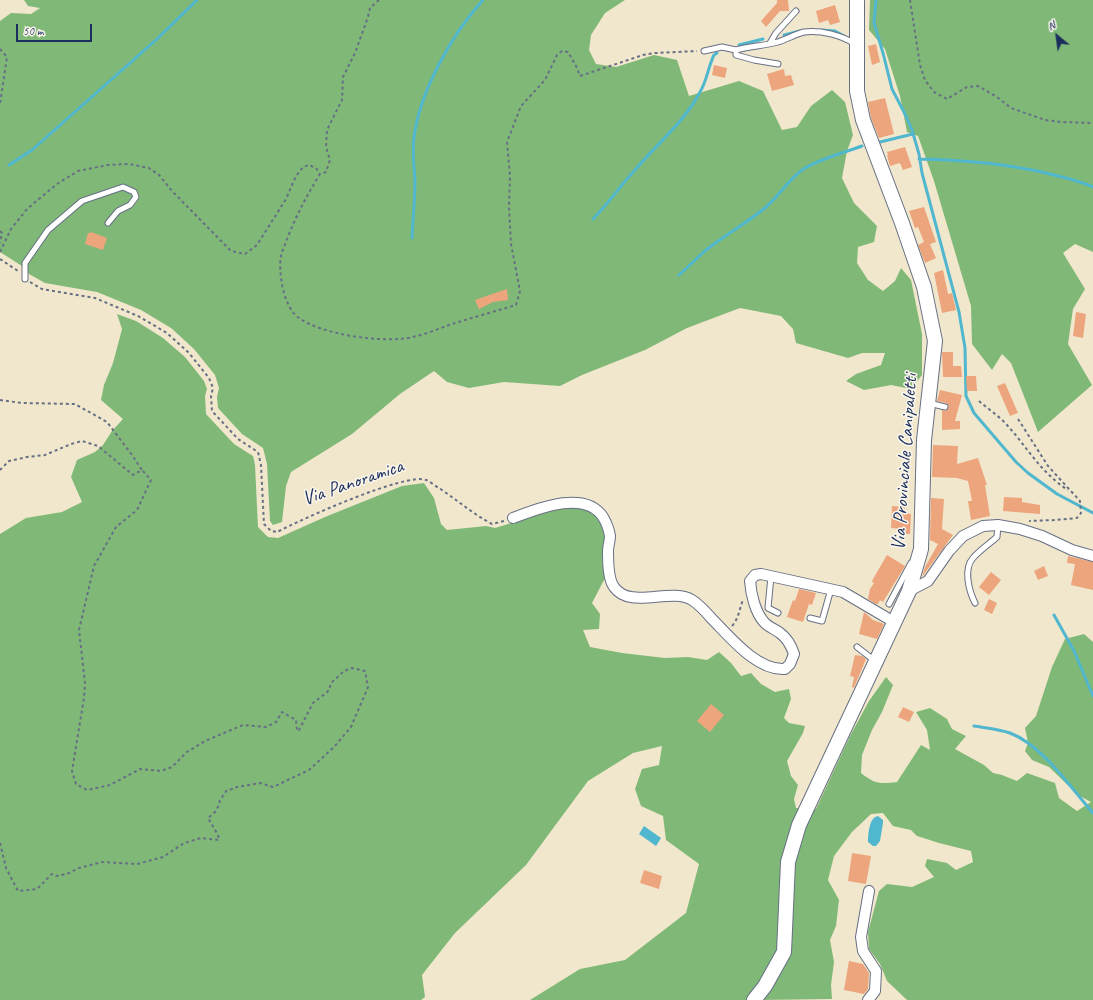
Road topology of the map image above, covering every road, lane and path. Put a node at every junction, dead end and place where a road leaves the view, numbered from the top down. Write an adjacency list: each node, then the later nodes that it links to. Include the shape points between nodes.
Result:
1 (379, 0): 13 (path, via 370,8 343,77 342,100 327,130 326,147 330,160 326,172)
2 (857, 0): 6 (main road, Via Provinciale Canipaletti)
3 (910, 0): 12 (path, via 920,65 925,80 934,92 947,99 967,87 978,86 1010,108 1045,120)
4 (796, 11): 5 (lane)
5 (770, 43): 6 (lane, via 804,32 828,33 847,39); 8 (lane)
6 (857, 46): 22 (main road, Via Provinciale Canipaletti, via 857,91 863,120 924,287 935,341)
7 (0, 49): 11 (path, via 7,57)
8 (736, 50): 9 (lane, via 722,47); 10 (lane, via 736,55)
9 (704, 51): 13 (path, via 643,55 580,76 568,52 562,51 557,55 544,80 521,106 507,142 511,244 520,290 516,305 401,339 376,339 342,334 298,318 287,303 283,288 281,256 292,224)
10 (778, 64)
11 (0, 104)
12 (1093, 123)
13 (320, 174): 17 (path, via 316,168 309,165 303,167 257,245 245,254 230,251 159,175 149,168 129,164 78,171 57,184 27,209 11,229)
14 (108, 223): 19 (lane, via 118,212 130,205 136,197 134,192 123,187 82,201 48,230 25,263)
15 (0, 231): 16 (path)
16 (0, 243)
17 (0, 252)
18 (0, 259): 19 (path, Via Panoramica)
19 (25, 279): 28 (path, Via Panoramica, via 42,289 95,298 138,316 167,333 189,353 209,378 213,388 212,411 238,439 258,452 264,524 271,531 277,532 347,501 400,482 425,479 492,524)
20 (0, 400): 26 (path, via 75,404 107,422)
21 (979, 401): 27 (path, via 1006,424 1038,464)
22 (928, 402): 23 (lane); 31 (main road, Via Provinciale Canipaletti, via 924,440)
23 (945, 407)
24 (1018, 419): 27 (path, via 1048,466)
25 (0, 470): 26 (path, via 9,461 45,455 82,441 98,446 133,474)
26 (142, 470): 45 (path, via 151,480 137,510 116,527 94,566 79,630 85,683 72,771 76,784 87,790 110,785 140,769 161,771 172,767 187,752 205,741 243,725 266,727 276,722 282,712 296,720 297,731 313,702 326,693 331,683 344,671 352,668 365,671 368,687 350,727 309,770 273,787 260,783 227,790 215,812 208,818 219,840 201,838 184,843 163,857 138,864 102,862 67,874 52,874 37,889 18,891 6,868)
27 (1070, 491): 29 (path, via 1080,501 1081,512 1077,518)
28 (513, 518): 42 (street, via 539,508 573,502 588,504 600,512 606,522 610,536 608,551 614,587 624,595 640,598 689,598)
29 (1024, 521)
30 (998, 525): 32 (street, via 1042,536 1072,550); 36 (street, via 983,526 963,536 928,581); 37 (lane, via 997,537 972,559 968,572 969,590)
31 (921, 541): 36 (main road, Via Provinciale Canipaletti); 38 (lane)
32 (1093, 556)
33 (770, 576): 34 (street, via 754,575 750,581); 35 (street); 39 (lane, via 768,608)
34 (750, 589): 42 (path, via 746,592 735,623); 42 (street, via 758,614 791,645 794,654 790,664 785,669 769,667 736,644)
35 (831, 589): 40 (lane, via 822,621); 41 (street, via 843,592)
36 (909, 591): 41 (main road, Via Provinciale Canipaletti)
37 (975, 603)
38 (889, 604)
39 (778, 613)
40 (810, 618)
41 (894, 622): 44 (main road, Via Provinciale Canipaletti)
42 (724, 631)
43 (857, 647): 44 (lane)
44 (875, 662): 47 (main road, Via Provinciale Canipaletti, via 799,825 788,862 784,952)
45 (0, 843)
46 (869, 891): 48 (street, via 861,937 863,951 876,970 875,991)
47 (754, 1000)
48 (868, 1000)

